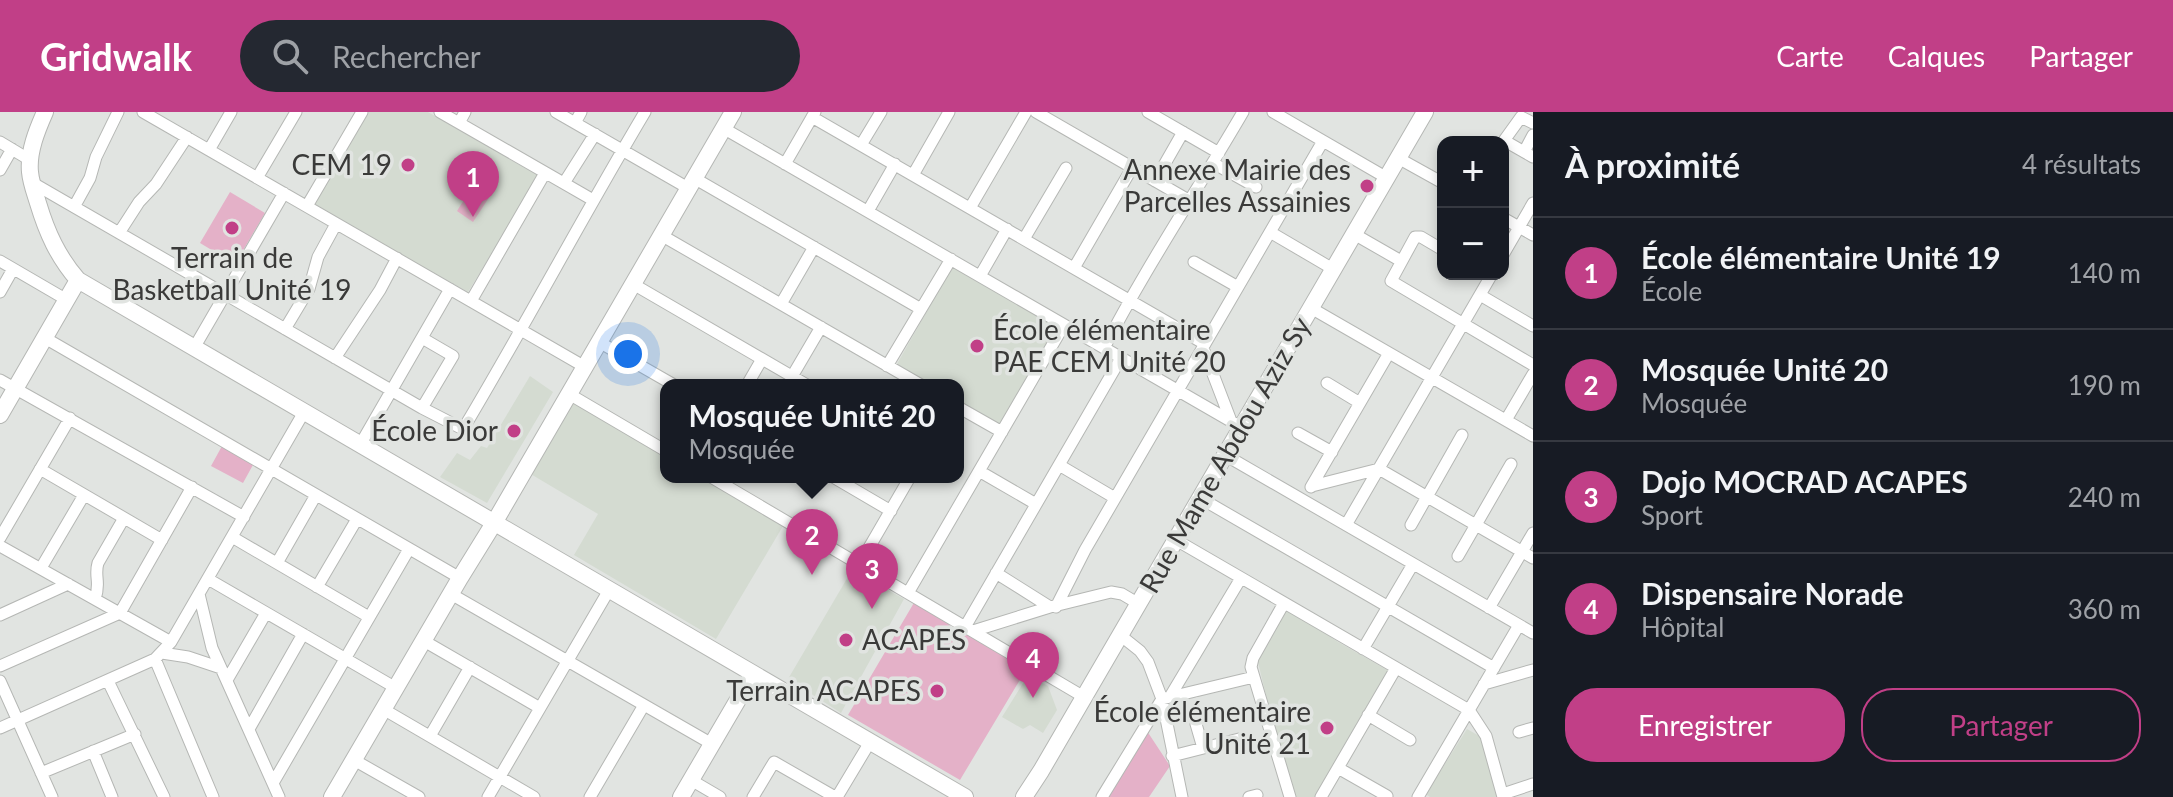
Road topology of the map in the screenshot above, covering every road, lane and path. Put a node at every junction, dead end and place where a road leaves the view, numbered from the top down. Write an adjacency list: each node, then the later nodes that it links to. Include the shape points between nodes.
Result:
1 (45, 112): 39 (street)
2 (118, 112): 60 (street)
3 (143, 112): 28 (street)
4 (231, 112): 34 (street)
5 (296, 112): 47 (street)
6 (362, 112): 59 (street)
7 (440, 112): 20 (street)
8 (556, 112): 21 (street)
9 (645, 112): 35 (street)
10 (733, 112): 23 (street)
11 (881, 112): 32 (street)
12 (949, 112): 46 (street)
13 (1026, 112): 61 (street)
14 (1036, 112): 43 (street)
15 (1148, 112): 24 (street)
16 (1243, 112): 37 (street)
17 (1273, 112): 29 (street)
18 (1425, 112): 38 (street, Rue Mame Abdou Aziz Sy)
19 (814, 114): 32 (street); 40 (street)
20 (462, 117): 45 (street)
21 (578, 117): 25 (street)
22 (1533, 123): 27 (street, via 1521,117)
23 (723, 128): 40 (street); 53 (street)
24 (1183, 132): 37 (street); 50 (street)
25 (595, 134): 35 (street); 52 (street)
26 (1533, 135): 36 (street)
27 (1508, 136)
28 (187, 137): 34 (street); 68 (street)
29 (1323, 141): 48 (street); 67 (street)
30 (0, 142): 33 (street)
31 (1509, 144): 36 (street)
32 (861, 145): 41 (street)
33 (12, 149): 39 (street); 44 (street)
34 (209, 150): 47 (street)
35 (622, 150): 53 (street); 56 (street)
36 (1528, 155)
37 (1216, 158): 54 (street); 57 (street)
38 (1398, 158): 48 (street, Rue Mame Abdou Aziz Sy); 49 (street)
39 (30, 160): 51 (street)
40 (785, 164): 62 (street)
41 (895, 164): 46 (street); 62 (street)
42 (1066, 168): 72 (street)
43 (1132, 168): 50 (street); 81 (street)
44 (0, 170)
45 (545, 173): 52 (street); 95 (street)
46 (913, 175): 61 (street)
47 (257, 178): 55 (street)
48 (1387, 178): 69 (street, Rue Mame Abdou Aziz Sy)
49 (1437, 180)
50 (1155, 181): 57 (street)
51 (31, 182): 60 (street); 85 (street, via 53,246)
52 (564, 183): 56 (street)
53 (691, 183): 70 (street); 74 (street)
54 (1256, 187)
55 (284, 193): 59 (street); 91 (street)
56 (593, 200): 104 (street)
57 (1190, 201): 93 (street)
58 (1533, 203): 65 (street)
59 (307, 206): 64 (street)
60 (74, 207): 68 (street)
61 (970, 208): 66 (street)
62 (868, 211): 77 (street)
63 (1509, 221): 65 (street)
64 (336, 224): 76 (street); 103 (street, via 309,289)
65 (1519, 227): 71 (street); 73 (street)
66 (1007, 229): 72 (street); 84 (street)
67 (1270, 232): 83 (street); 88 (street)
68 (119, 233): 91 (street)
69 (1354, 234): 79 (street); 83 (street, Rue Mame Abdou Aziz Sy)
70 (661, 235): 87 (street); 96 (street)
71 (1533, 235)
72 (1024, 239): 81 (street)
73 (1509, 244)
74 (814, 247): 96 (street); 98 (street)
75 (1437, 247): 79 (street, via 1418,236)
76 (397, 258): 89 (street); 112 (street)
77 (951, 259): 84 (street); 98 (street)
78 (0, 261): 82 (street)
79 (1401, 261): 99 (street, via 1393,284)
80 (1194, 262): 88 (street)
81 (1074, 268): 93 (street)
82 (13, 269): 90 (street); 94 (street)
83 (1333, 269): 97 (street, Rue Mame Abdou Aziz Sy)
84 (980, 276): 100 (street)
85 (78, 280): 94 (street); 109 (street)
86 (1487, 280): 92 (street)
87 (633, 284): 107 (street); 114 (street)
88 (1238, 287): 108 (street)
89 (450, 289): 95 (street); 106 (street)
90 (0, 292)
91 (225, 294): 103 (street); 109 (street)
92 (1480, 295): 99 (street); 101 (street)
93 (1129, 299): 108 (street); 110 (street)
94 (67, 300): 105 (street)
95 (471, 301): 104 (street)
96 (781, 304): 102 (street)
97 (1311, 308): 111 (street); 138 (street, Rue Mame Abdou Aziz Sy)
98 (921, 309): 116 (street)
99 (1462, 324): 115 (street); 119 (street)
100 (1064, 325): 110 (street); 139 (street)
101 (1533, 326)
102 (821, 327): 116 (street); 123 (street)
103 (285, 329): 112 (street)
104 (522, 331): 117 (street); 132 (street, via 465,426)
105 (45, 338): 127 (street); 150 (street)
106 (422, 338): 129 (street); 132 (street, via 453,356)
107 (599, 342): 117 (street); 120 (street)
108 (1204, 346): 128 (street); 138 (street)
109 (194, 348): 134 (street)
110 (1104, 348): 113 (street)
111 (1389, 353): 119 (street); 131 (street)
112 (335, 358): 129 (street)
113 (1121, 358): 128 (street); 148 (street)
114 (762, 359): 121 (street); 122 (street)
115 (1533, 365)
116 (887, 366): 124 (street)
117 (585, 367): 130 (street)
118 (1533, 374): 137 (street)
119 (1432, 377): 137 (street); 151 (street)
120 (664, 379)
121 (750, 379)
122 (787, 379)
123 (791, 379)
124 (910, 379)
125 (0, 380): 127 (street)
126 (1327, 383): 131 (street)
127 (16, 387): 135 (street); 136 (street)
128 (1178, 390): 138 (street); 161 (street)
129 (392, 391): 132 (street); 143 (street)
130 (569, 394): 144 (street); 169 (street)
131 (1360, 403): 145 (street)
132 (422, 408)
133 (964, 410): 139 (street)
134 (304, 412): 143 (street); 150 (street)
135 (0, 415)
136 (70, 418): 149 (street); 157 (street)
137 (1506, 420): 142 (street)
138 (1236, 424): 146 (street, Rue Mame Abdou Aziz Sy)
139 (1002, 432): 152 (street)
140 (1298, 433): 145 (street)
141 (1462, 435): 160 (street)
142 (1533, 436)
143 (360, 445): 169 (street)
144 (660, 447)
145 (1332, 452): 156 (street)
146 (1225, 455): 162 (street, Rue Mame Abdou Aziz Sy); 163 (street)
147 (1511, 464): 172 (street)
148 (1059, 465): 161 (street); 164 (street)
149 (40, 469): 158 (street); 175 (street)
150 (271, 469): 159 (street); 166 (street)
151 (1379, 469): 156 (street); 160 (street); 170 (street)
152 (979, 471): 164 (street); 193 (street)
153 (732, 483): 184 (street)
154 (843, 483): 165 (street)
155 (907, 483): 165 (street)
156 (1312, 486): 163 (street)
157 (192, 487): 166 (street); 176 (street)
158 (84, 495): 167 (street); 185 (street)
159 (316, 495): 168 (street); 182 (street)
160 (1427, 497): 171 (street); 172 (street)
161 (1115, 498): 199 (street)
162 (1200, 498): 177 (street, Rue Mame Abdou Aziz Sy); 200 (street)
163 (1304, 500): 170 (street)
164 (1036, 504): 186 (street)
165 (891, 511): 184 (street)
166 (244, 517): 174 (street)
167 (124, 518): 176 (street); 196 (street, via 96,568)
168 (357, 519): 179 (street); 191 (street)
169 (494, 523): 187 (street); 192 (street)
170 (1346, 525): 183 (street)
171 (1411, 525)
172 (1476, 525): 180 (street); 181 (street)
173 (1533, 533): 180 (street)
174 (232, 537): 182 (street); 189 (street)
175 (0, 538)
176 (162, 540): 202 (street)
177 (1176, 540): 188 (street); 198 (street, Rue Mame Abdou Aziz Sy)
178 (0, 546): 185 (street)
179 (409, 549): 187 (street); 205 (street)
180 (1528, 555): 201 (street)
181 (1458, 556)
182 (277, 563): 191 (street)
183 (1413, 564): 200 (street); 201 (street)
184 (859, 565): 193 (street)
185 (41, 568): 190 (street)
186 (996, 573): 199 (street); 207 (street)
187 (460, 578): 195 (street)
188 (1241, 578): 197 (street); 231 (street)
189 (208, 579): 194 (street); 203 (street)
190 (68, 584): 196 (street); 204 (street)
191 (317, 587): 205 (street)
192 (609, 590): 216 (street); 223 (street)
193 (908, 593): 207 (street)
194 (199, 594): 212 (street); 219 (street)
195 (451, 594): 211 (street); 216 (street)
196 (95, 599): 202 (street)
197 (1284, 603): 213 (street); 224 (street, via 1251,663)
198 (1139, 604): 199 (street, via 1111,592); 210 (street, Rue Mame Abdou Aziz Sy)
199 (1053, 607): 207 (street)
200 (1388, 607): 213 (street); 221 (street)
201 (1489, 608): 206 (street)
202 (120, 613): 212 (street); 217 (street)
203 (266, 613): 209 (street); 225 (street)
204 (0, 615)
205 (369, 617): 215 (street)
206 (1519, 625): 208 (street); 221 (street)
207 (969, 629): 230 (street)
208 (1533, 633)
209 (303, 634): 215 (street); 241 (street)
210 (1120, 635): 230 (street, Rue Mame Abdou Aziz Sy); 231 (street, via 1145,656)
211 (424, 641): 218 (street); 229 (street)
212 (171, 642): 214 (street)
213 (1363, 649): 220 (street)
214 (158, 656): 219 (street, via 188,657); 227 (street); 264 (street)
215 (345, 658): 229 (street); 257 (street)
216 (567, 661): 232 (street); 233 (street)
217 (0, 666)
218 (470, 667): 233 (street); 244 (street)
219 (221, 668): 225 (street)
220 (1396, 668): 235 (street); 236 (street)
221 (1494, 668): 228 (street)
222 (1533, 670): 228 (street)
223 (753, 674): 247 (street); 248 (street)
224 (1254, 677): 231 (street); 279 (street)
225 (227, 680): 241 (street)
226 (0, 681): 237 (street)
227 (108, 681): 237 (street); 243 (street)
228 (1484, 684): 235 (street)
229 (396, 688): 234 (street)
230 (1084, 697): 276 (street, Rue Mame Abdou Aziz Sy)
231 (1167, 697): 251 (street); 277 (street)
232 (644, 705): 248 (street); 270 (street)
233 (540, 708): 255 (street)
234 (383, 709): 244 (street); 252 (street)
235 (1469, 710): 259 (street, via 1486,736); 281 (street)
236 (1368, 715): 246 (street); 253 (street)
237 (17, 720): 239 (street); 254 (street)
238 (1196, 724): 249 (street)
239 (0, 728)
240 (1533, 728): 242 (street)
241 (249, 729): 257 (street)
242 (1519, 732)
243 (135, 734): 250 (street); 263 (street)
244 (430, 736): 255 (street)
245 (1243, 738): 249 (street)
246 (1410, 740)
247 (870, 742): 274 (street); 275 (street)
248 (712, 744): 256 (street)
249 (1203, 748): 251 (street)
250 (93, 751): 254 (street); 262 (street)
251 (1172, 756): 278 (street)
252 (354, 760): 266 (street); 267 (street)
253 (1338, 768): 260 (street); 280 (street)
254 (41, 773): 261 (street)
255 (500, 777): 268 (street); 269 (street)
256 (691, 780): 271 (street); 272 (street)
257 (273, 783): 265 (street)
258 (1533, 784): 259 (street)
259 (1503, 795)
260 (1387, 796)
261 (52, 797)
262 (112, 797)
263 (164, 797)
264 (213, 797)
265 (279, 797)
266 (332, 797)
267 (419, 797)
268 (488, 797)
269 (534, 797)
270 (590, 797)
271 (681, 797)
272 (720, 797)
273 (753, 797): 274 (street, via 774,762)
274 (836, 797)
275 (965, 797)
276 (1024, 797)
277 (1102, 797)
278 (1182, 797)
279 (1290, 797)
280 (1321, 797)
281 (1418, 797)

